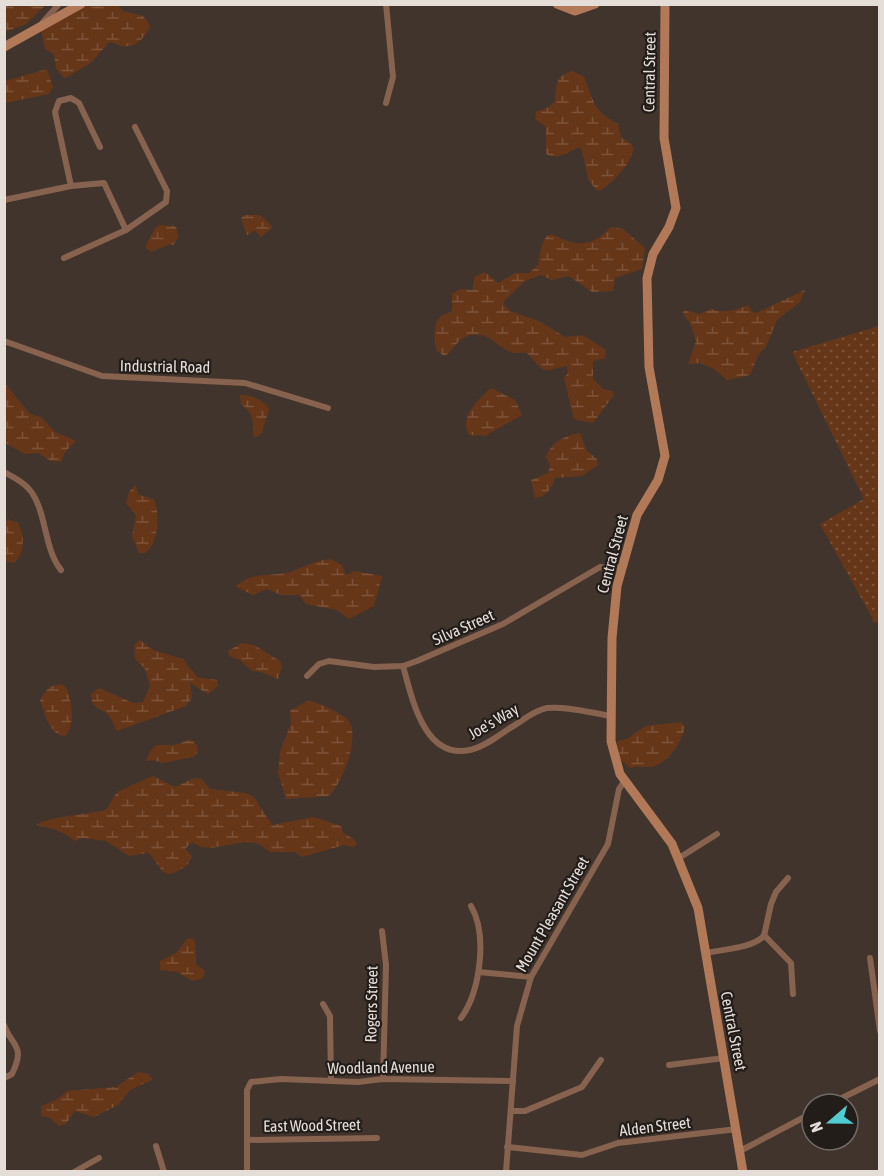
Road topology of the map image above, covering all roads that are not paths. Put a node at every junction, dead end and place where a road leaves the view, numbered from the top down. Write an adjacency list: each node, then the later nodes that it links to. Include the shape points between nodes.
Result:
1 (58, 4): 7 (street)
2 (386, 4): 9 (street, via 393,76)
3 (557, 4): 4 (street, via 575,11)
4 (595, 4)
5 (664, 4): 19 (street, Central Street, via 664,138 676,208 652,254 647,278 649,368 665,456 658,480 637,515)
6 (76, 5): 7 (street)
7 (40, 26): 8 (street)
8 (4, 47)
9 (386, 103)
10 (135, 127): 14 (street, via 168,200)
11 (100, 147): 12 (street, via 80,103 71,98 59,100 55,112)
12 (71, 186): 13 (street); 14 (street, via 104,183)
13 (4, 200)
14 (126, 230): 15 (street)
15 (64, 258)
16 (4, 341): 17 (street, Industrial Road, via 102,376 245,383)
17 (328, 408)
18 (4, 472): 20 (street, via 33,495 53,558)
19 (621, 568): 21 (street, Silva Street, via 600,567 486,633); 23 (street, Central Street, via 612,638)
20 (61, 570)
21 (403, 666): 22 (street, Silva Street, via 329,661 319,664); 23 (street, Joe's Way, via 428,733 450,750 460,752 479,747 546,708)
22 (307, 676)
23 (611, 716): 24 (street, Central Street, via 613,754)
24 (624, 782): 26 (street, Central Street, via 663,830); 34 (street, Mount Pleasant Street, via 619,789 608,844)
25 (717, 834): 26 (street)
26 (679, 858): 31 (street, Central Street, via 698,908)
27 (788, 878): 30 (street, via 776,892)
28 (471, 906): 33 (street, via 479,931)
29 (382, 931): 44 (street, Rogers Street, via 386,965)
30 (764, 935): 31 (street, via 752,944); 35 (street, via 791,963)
31 (706, 953): 40 (street, Central Street)
32 (870, 958): 39 (street)
33 (479, 972): 34 (street); 37 (street, via 471,1004)
34 (531, 977): 47 (street, Mount Pleasant Street, via 520,1010)
35 (794, 994)
36 (323, 1004): 46 (street, via 330,1016)
37 (461, 1018)
38 (4, 1025): 43 (street, via 16,1042 18,1055 12,1074)
39 (879, 1031)
40 (724, 1058): 42 (street); 51 (street, Central Street)
41 (601, 1060): 49 (street, via 582,1087 525,1111)
42 (669, 1065)
43 (4, 1078)
44 (383, 1079): 46 (street, Woodland Avenue); 47 (street, Woodland Avenue)
45 (879, 1079): 48 (street)
46 (331, 1081): 53 (street, Woodland Avenue, via 281,1079 249,1084)
47 (513, 1081): 49 (street, Mount Pleasant Street)
48 (854, 1092)
49 (512, 1111): 55 (street, Mount Pleasant Street)
50 (800, 1119): 56 (street)
51 (737, 1129): 55 (street, Alden Street, via 618,1143 582,1155); 56 (street, Central Street)
52 (377, 1138): 53 (street, East Wood Street)
53 (248, 1140): 60 (street)
54 (156, 1146): 59 (street)
55 (507, 1147): 61 (street, Mount Pleasant Street)
56 (740, 1151): 62 (street, Central Street)
57 (99, 1158): 58 (street)
58 (74, 1172)
59 (164, 1172)
60 (247, 1172)
61 (506, 1172)
62 (743, 1172)

